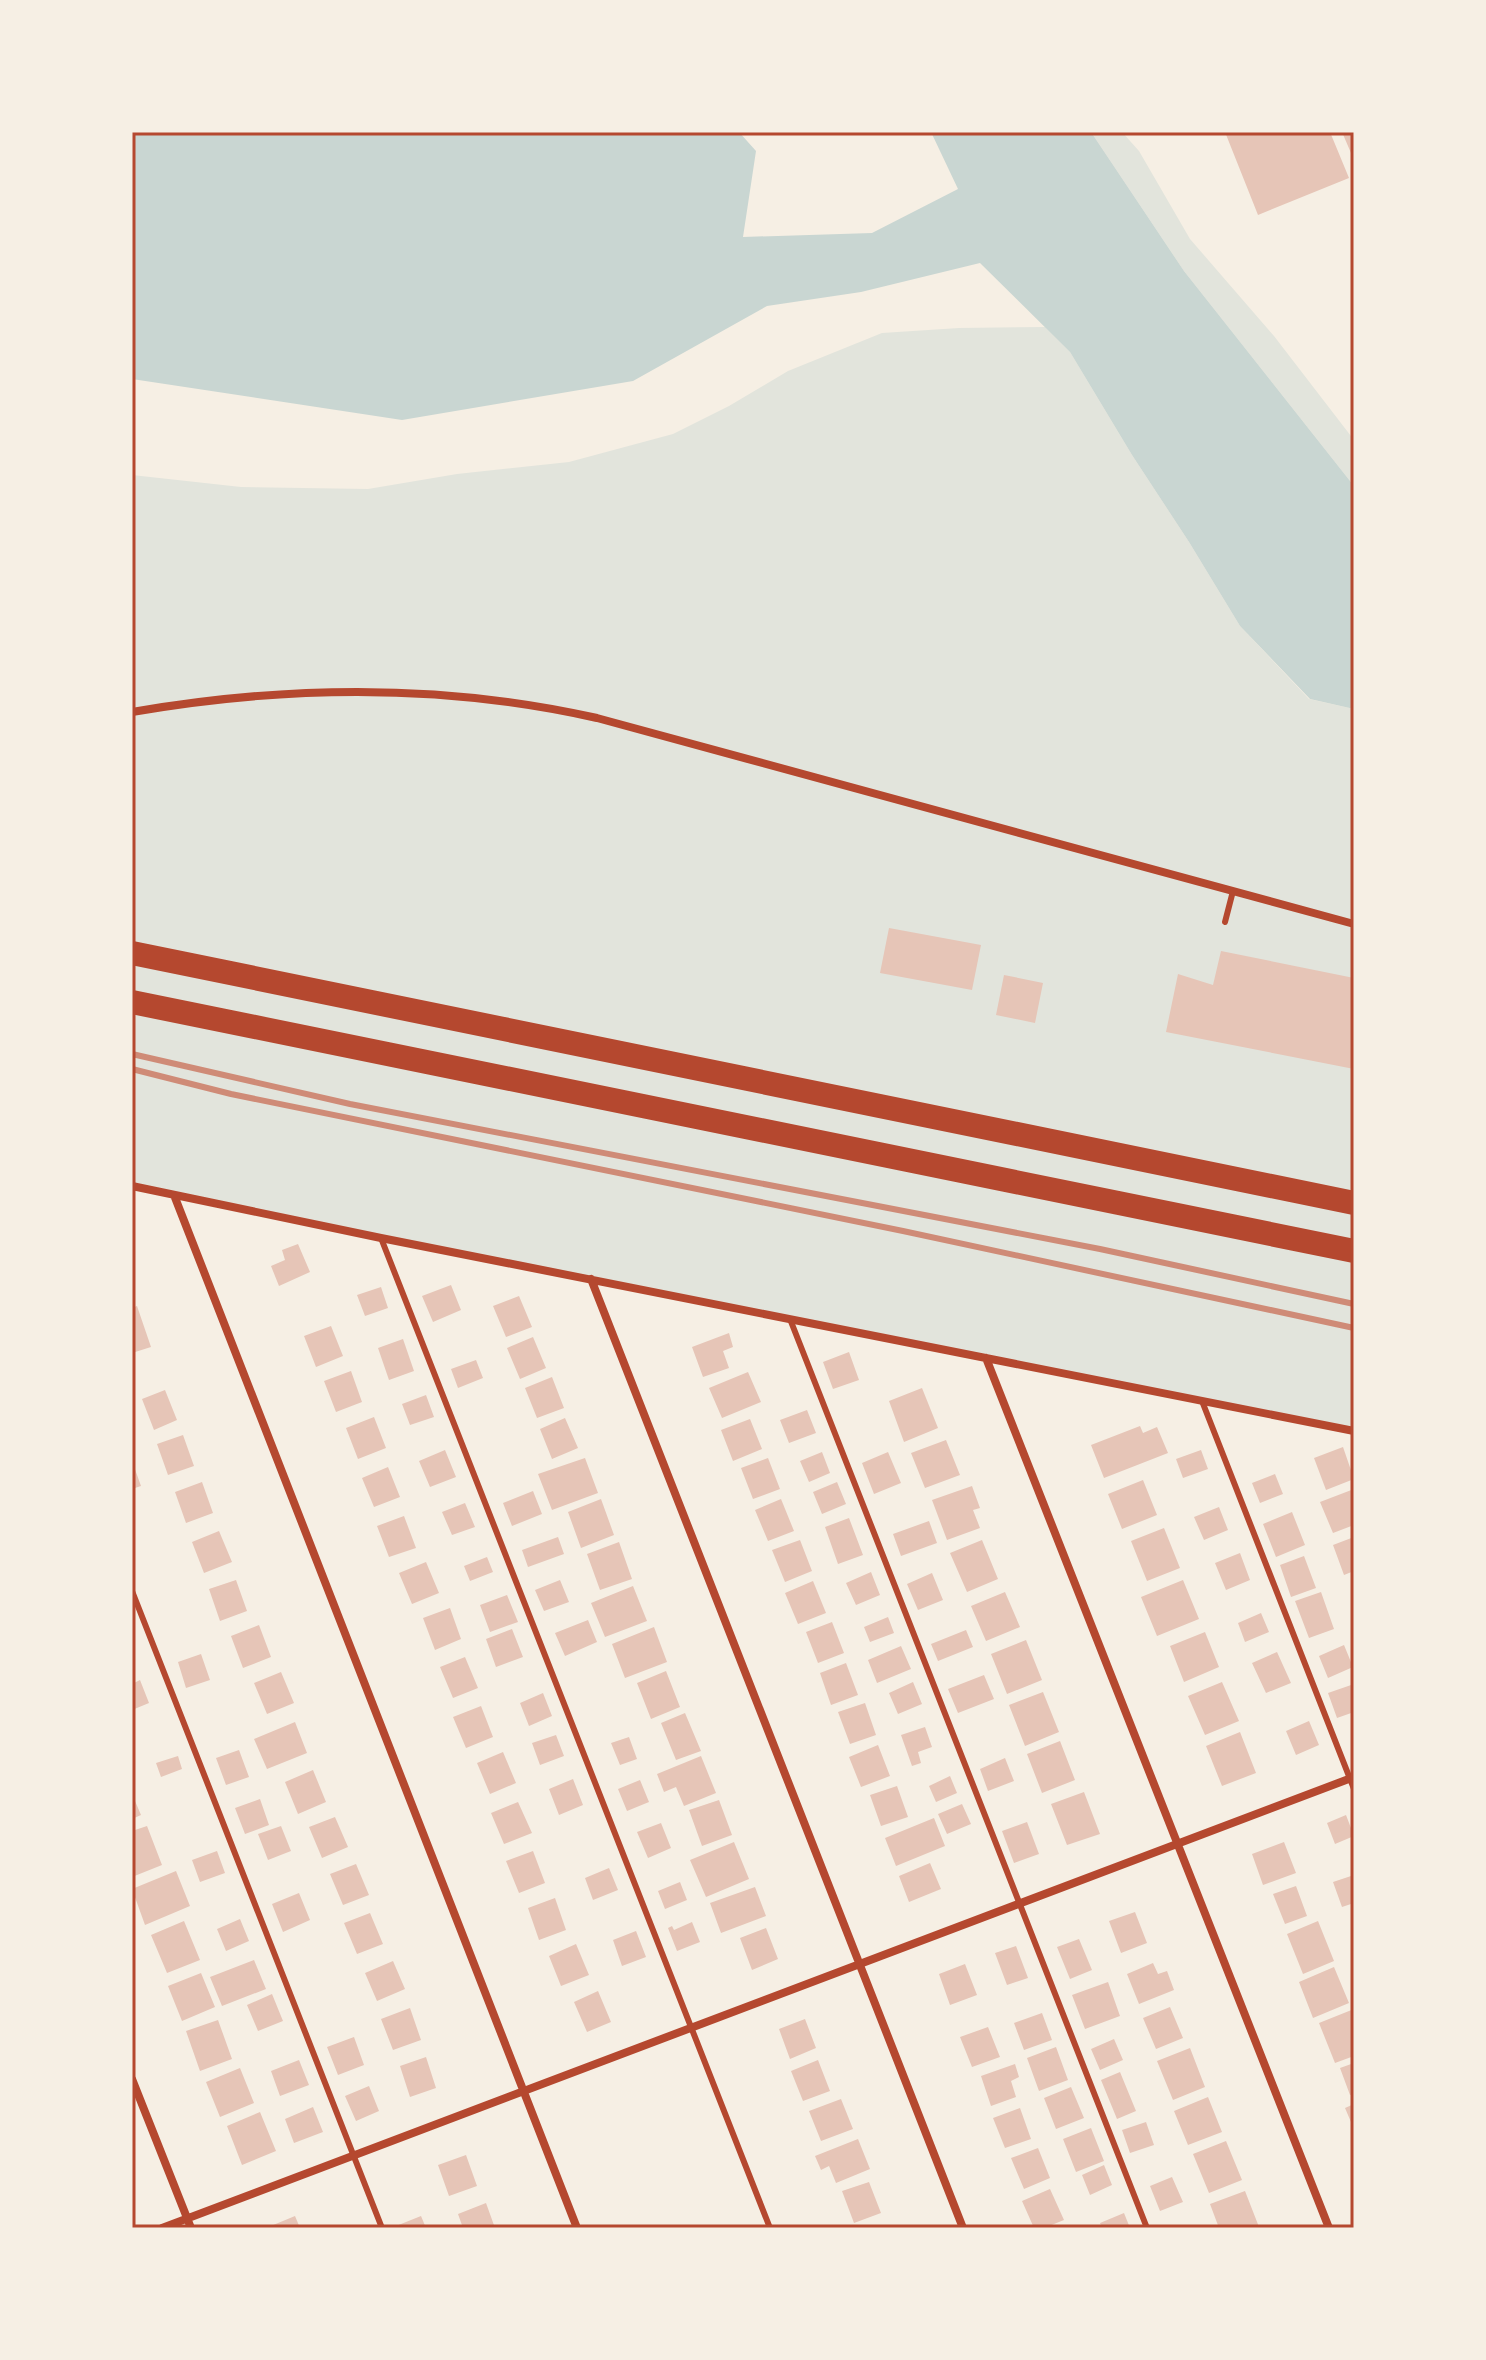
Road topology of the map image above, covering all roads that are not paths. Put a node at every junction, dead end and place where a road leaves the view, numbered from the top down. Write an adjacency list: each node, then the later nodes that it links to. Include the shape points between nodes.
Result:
1 (132, 712): 2 (street, via 305,692 411,692 541,705)
2 (1233, 891): 3 (lane); 4 (street)
3 (1225, 922)
4 (1354, 924)
5 (132, 953): 9 (highway)
6 (132, 1002): 11 (highway)
7 (132, 1186): 8 (street)
8 (174, 1195): 10 (street); 25 (street)
9 (1354, 1203)
10 (381, 1238): 12 (street); 23 (lane)
11 (1354, 1251)
12 (591, 1279): 13 (street); 22 (street)
13 (789, 1319): 14 (street); 21 (lane)
14 (986, 1358): 15 (street); 20 (street)
15 (1202, 1401): 16 (street); 18 (lane)
16 (1354, 1431)
17 (132, 1591): 26 (lane)
18 (1352, 1777): 19 (lane); 20 (street)
19 (1354, 1789)
20 (1178, 1844): 21 (street); 35 (street)
21 (1020, 1903): 22 (street); 34 (lane)
22 (859, 1963): 23 (street); 33 (street)
23 (690, 2027): 25 (street); 32 (lane)
24 (132, 2079): 27 (street)
25 (523, 2091): 26 (street); 31 (street)
26 (353, 2156): 27 (street); 30 (lane)
27 (187, 2218): 28 (street); 29 (street)
28 (162, 2228)
29 (191, 2228)
30 (382, 2228)
31 (577, 2228)
32 (770, 2228)
33 (963, 2228)
34 (1147, 2228)
35 (1329, 2228)

